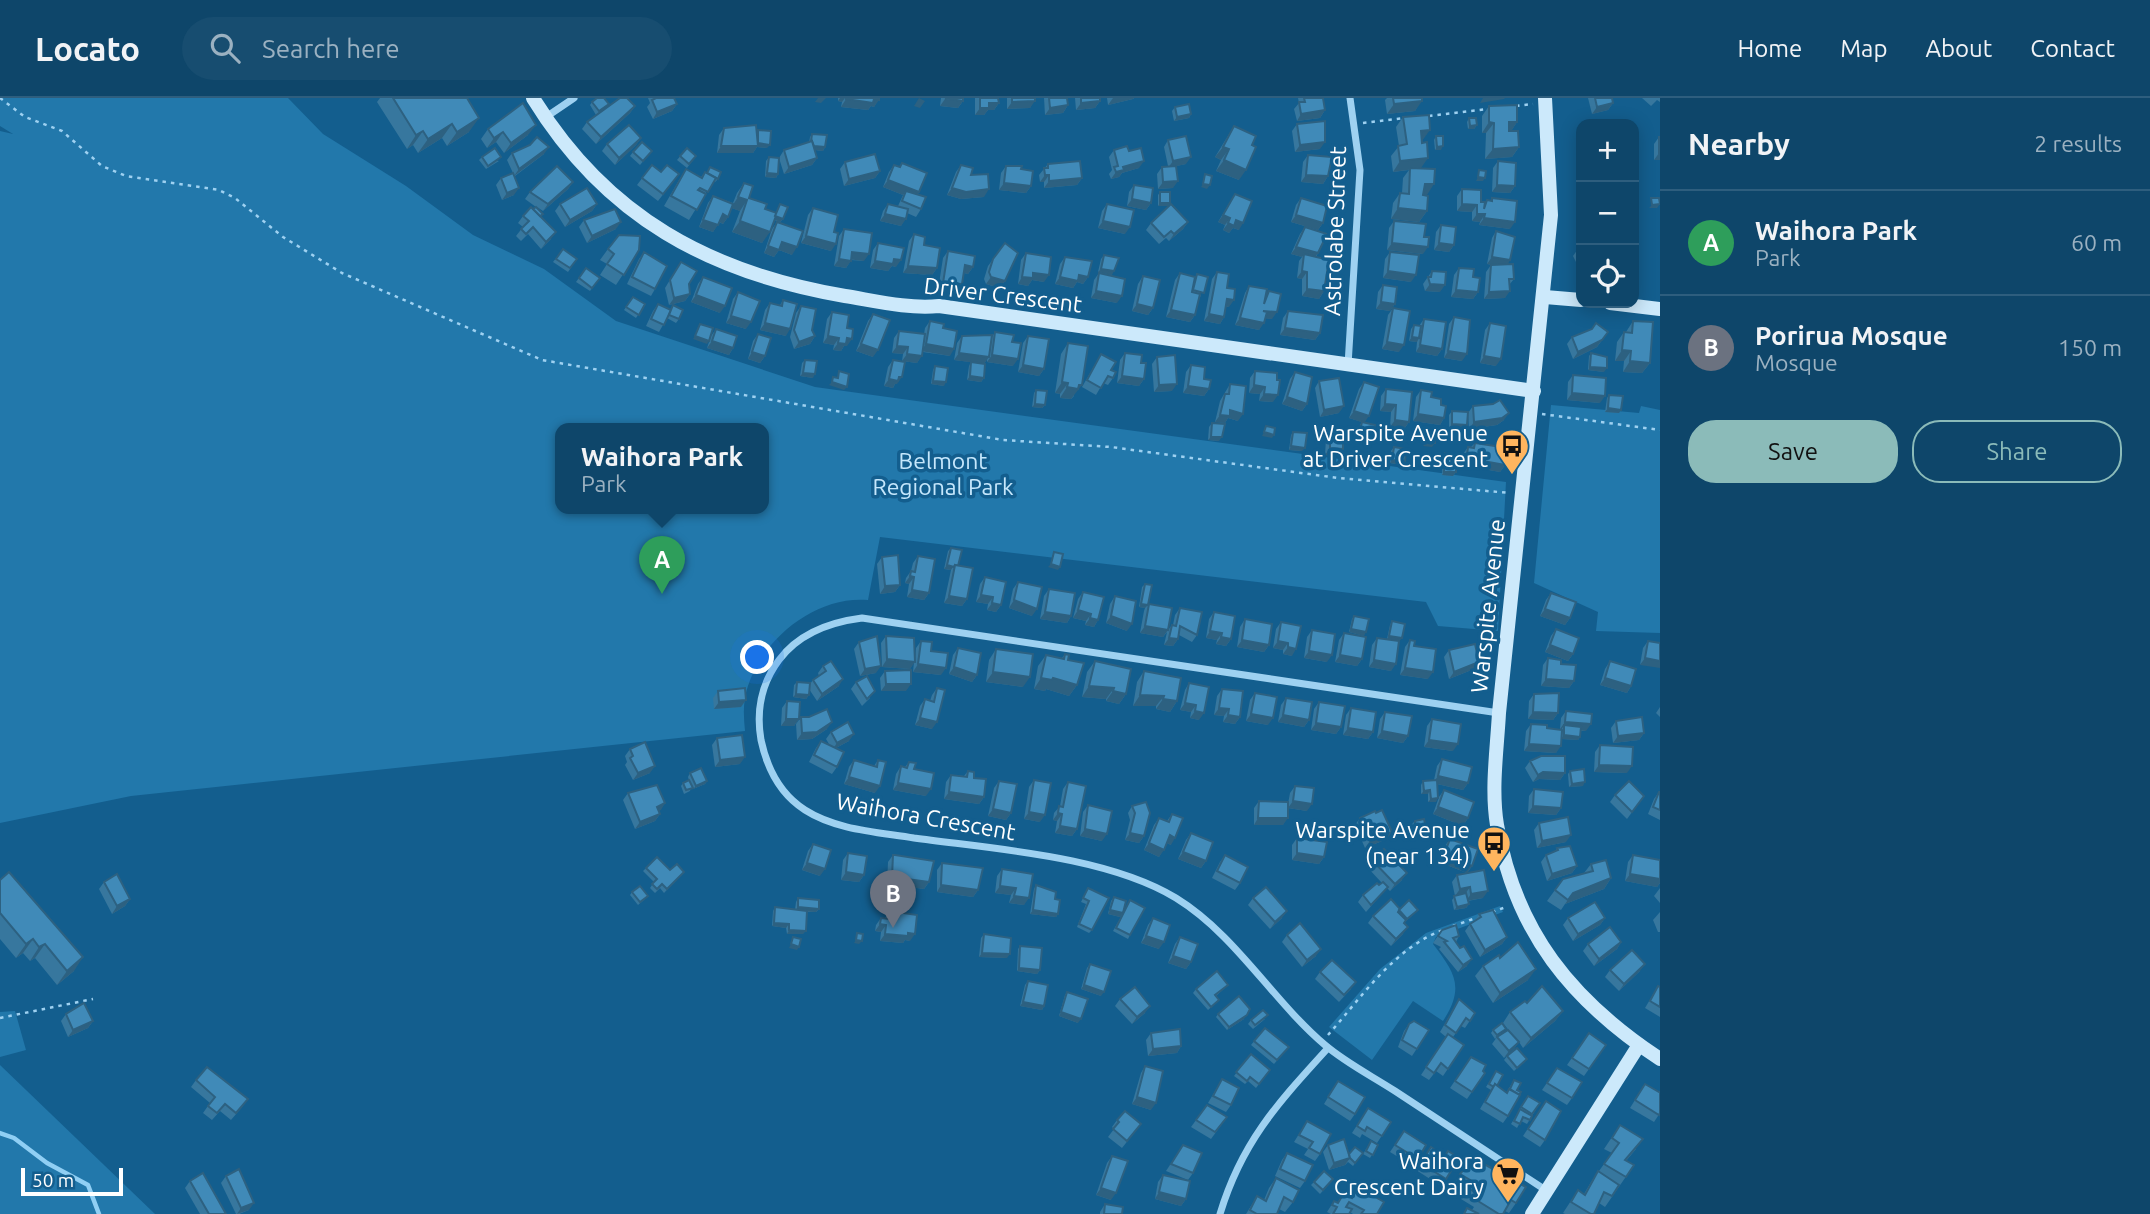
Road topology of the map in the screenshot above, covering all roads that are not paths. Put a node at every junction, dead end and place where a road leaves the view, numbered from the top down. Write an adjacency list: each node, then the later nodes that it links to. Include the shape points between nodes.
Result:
1 (533, 98): 5 (street, Driver Crescent)
2 (574, 98): 5 (street)
3 (1350, 98): 10 (street, Astrolabe Street, via 1356,124 1359,215)
4 (1546, 100): 6 (street, Warspite Avenue, via 1551,215)
5 (545, 118): 10 (street, Driver Crescent, via 601,183 650,223 702,254 757,277 908,306 939,306)
6 (1545, 296): 7 (street); 11 (street, Warspite Avenue)
7 (1576, 299)
8 (1639, 306): 9 (street)
9 (1660, 309)
10 (1348, 365): 11 (street, Driver Crescent)
11 (1534, 391): 12 (street, Warspite Avenue)
12 (1499, 713): 13 (street, Warspite Avenue, via 1497,824 1519,902 1566,981 1608,1023); 14 (street, Waihora Crescent, via 871,619 832,623 808,635 786,652 769,675 759,720 765,760 786,794 803,809 847,826 1090,865 1136,878 1177,898 1212,925)
13 (1639, 1045): 15 (street, Warspite Avenue); 16 (street)
14 (1328, 1048): 16 (street, Waihora Crescent); 17 (street, via 1268,1115 1232,1175)
15 (1660, 1059)
16 (1547, 1191): 18 (street)
17 (1220, 1214)
18 (1532, 1214)

